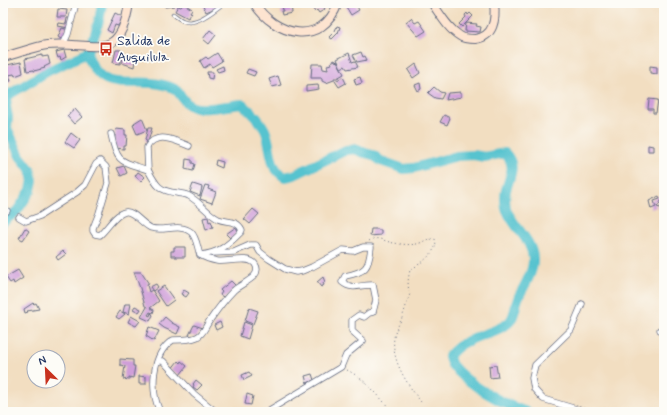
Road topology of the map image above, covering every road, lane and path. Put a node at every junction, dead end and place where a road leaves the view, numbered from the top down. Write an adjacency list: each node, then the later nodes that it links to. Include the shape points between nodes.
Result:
1 (76, 3): 9 (street)
2 (129, 3): 9 (main road, via 127,17 119,37 106,46)
3 (224, 3): 8 (lane, via 195,21 183,21)
4 (254, 3): 5 (main road, via 276,26 297,33 322,26 329,20)
5 (338, 3)
6 (432, 3): 7 (main road, via 455,33 461,38 473,39 488,34 494,18)
7 (494, 3)
8 (173, 14)
9 (66, 45): 10 (main road, via 46,46)
10 (3, 58)
11 (111, 134): 13 (street, via 118,157)
12 (189, 146): 13 (street, via 175,140 154,140 147,147)
13 (148, 170): 16 (street, via 160,189 188,195 215,217 222,221 234,222 242,228 236,237)
14 (19, 217): 17 (street, via 26,221 40,216 77,192 85,185 100,161 106,167 108,183 93,228 95,234 100,235 119,215 130,212 151,228 175,228 190,232)
15 (363, 247): 16 (street, via 353,251 343,250 312,267 296,272 285,269 269,259 256,245 234,252); 20 (street, via 370,247 370,262 364,269 345,276 342,282 348,286 373,285 375,308 374,312 364,317 359,315 352,320 352,331 363,341 346,355); 21 (path, via 372,239 378,238 408,244 419,244 426,239 435,239 433,252 410,270 410,294 393,340 400,370)
16 (213, 253): 17 (street)
17 (200, 255): 19 (street, via 217,261 250,260 257,271 255,276 233,291 201,334 197,337 173,340 161,353)
18 (582, 304): 26 (street, via 571,330 535,365 532,378 534,389 542,399)
19 (158, 361): 22 (street, via 154,387 156,404); 23 (street, via 163,361 194,394)
20 (341, 367): 24 (street); 25 (path, via 354,373 374,390)
21 (421, 402)
22 (160, 412)
23 (216, 412)
24 (266, 412)
25 (391, 412)
26 (586, 412)

